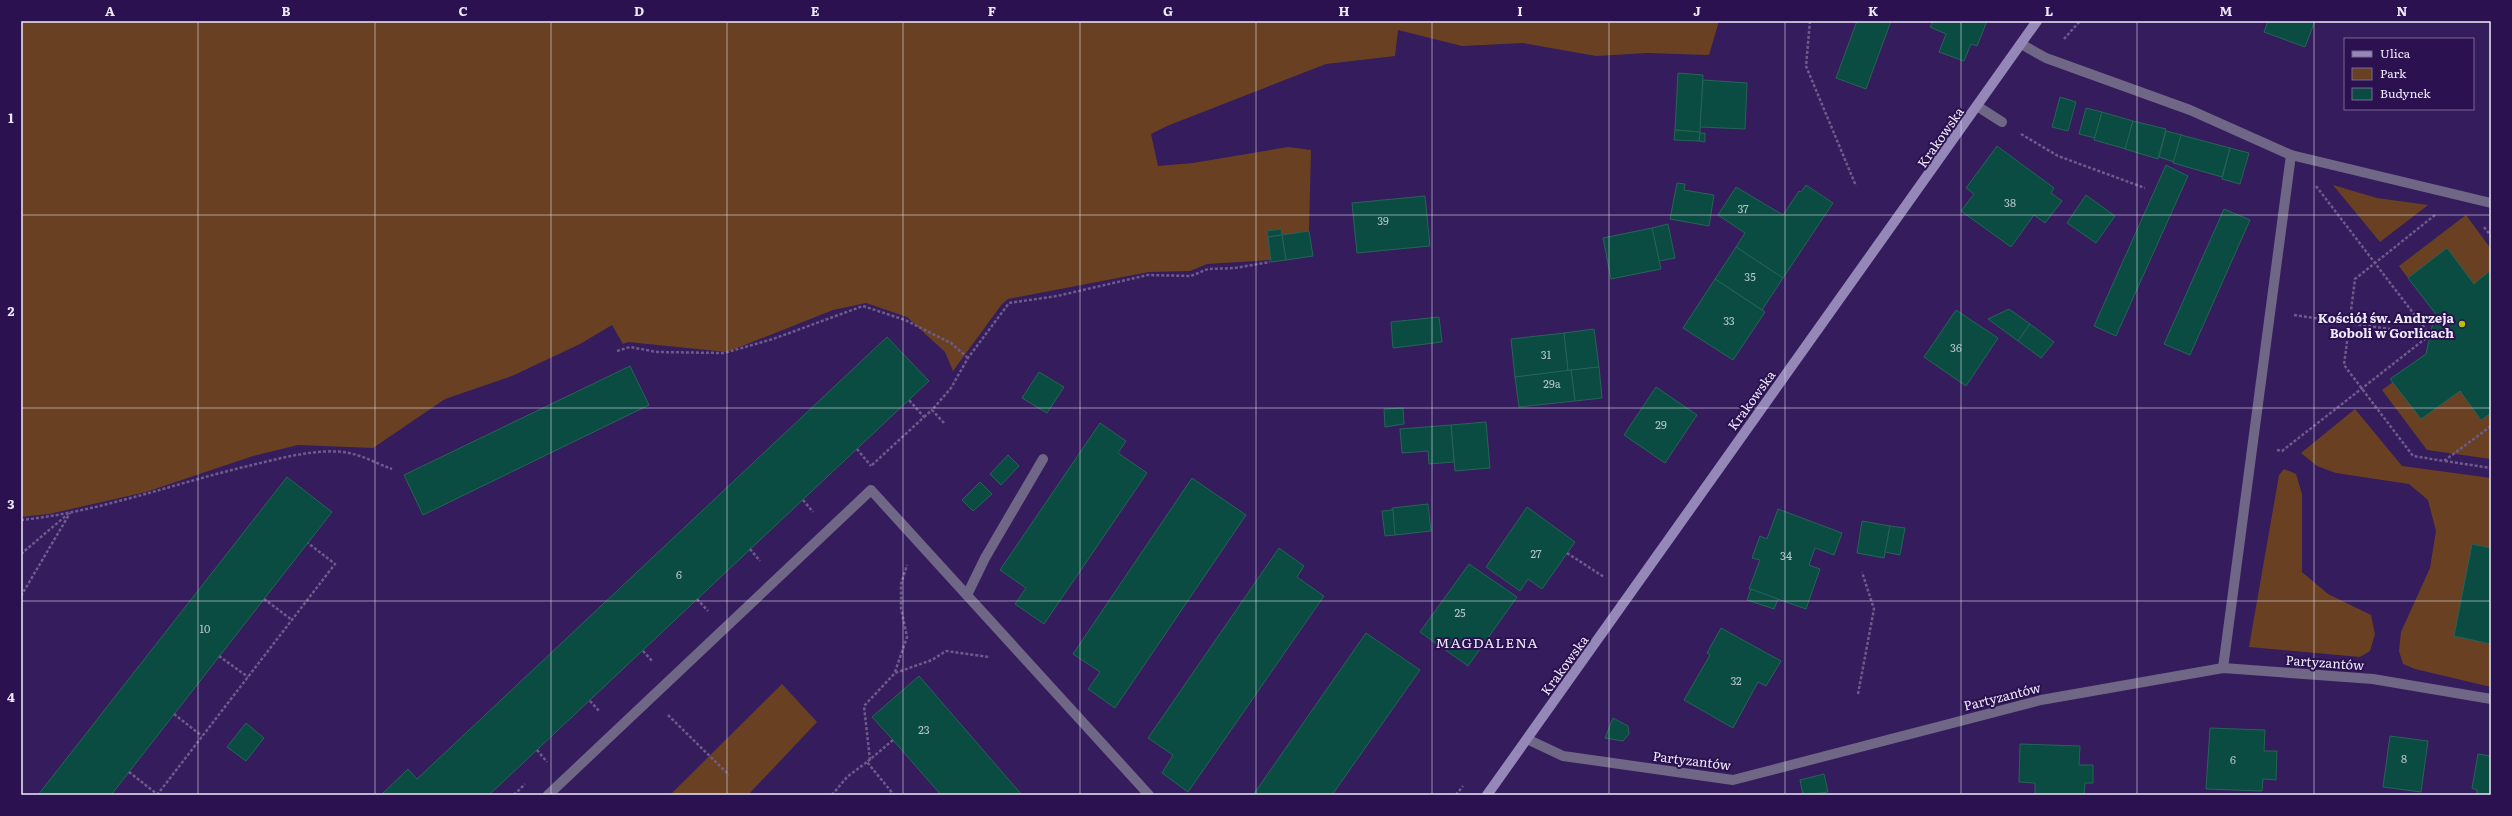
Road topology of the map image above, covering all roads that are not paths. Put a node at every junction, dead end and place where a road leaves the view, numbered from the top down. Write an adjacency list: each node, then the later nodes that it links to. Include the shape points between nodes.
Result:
1 (2037, 21): 2 (street, Krakowska)
2 (2021, 44): 3 (street, Krakowska); 5 (street, via 2046,58 2190,110)
3 (1977, 106): 4 (street); 11 (street, Krakowska)
4 (2002, 122)
5 (2291, 155): 6 (street); 9 (street)
6 (2491, 203)
7 (1043, 459): 8 (street)
8 (966, 595): 12 (street, via 871,490); 13 (street)
9 (2223, 668): 10 (street, Partyzantów, via 2373,678); 11 (street, Partyzantów, via 2041,700 1733,780 1563,756)
10 (2491, 699)
11 (1527, 739): 14 (street, Krakowska)
12 (548, 795)
13 (1149, 795)
14 (1487, 795)

